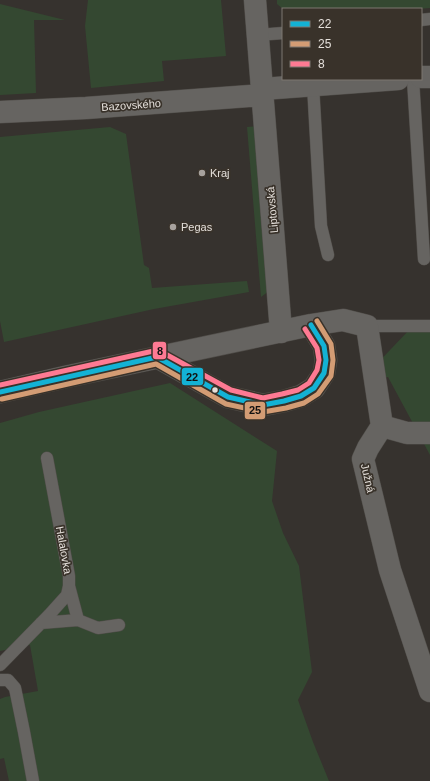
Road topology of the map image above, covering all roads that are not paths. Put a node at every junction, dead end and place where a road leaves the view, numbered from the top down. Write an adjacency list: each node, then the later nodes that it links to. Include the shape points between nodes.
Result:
1 (255, 0): 3 (street, Liptovská)
2 (282, 33): 3 (lane)
3 (258, 35): 7 (street, Liptovská)
4 (384, 80): 6 (street)
5 (413, 80): 10 (lane)
6 (313, 85): 7 (street); 9 (lane, via 321,226)
7 (263, 92): 8 (street, Bazovského, via 86,108); 14 (street, Liptovská)
8 (0, 112)
9 (328, 255)
10 (424, 259)
11 (312, 325): 12 (street, via 343,320); 14 (street); 15 (street, via 324,346 324,373 314,388 301,396 284,401 264,405 228,397)
12 (367, 326): 13 (lane); 17 (street)
13 (430, 326)
14 (281, 332): 15 (street)
15 (157, 357): 16 (street)
16 (0, 392)
17 (382, 426): 18 (street, via 407,433); 26 (street, Južná, via 364,459 390,570)
18 (430, 433)
19 (47, 458): 20 (lane, Halalovka)
20 (69, 586): 21 (lane); 22 (lane, Halalovka, via 66,595)
21 (78, 620): 22 (lane); 23 (lane, via 98,628)
22 (41, 623): 24 (lane, Halalovka)
23 (119, 625)
24 (0, 664)
25 (0, 680): 27 (lane, via 8,680 15,688)
26 (430, 691)
27 (33, 781)

